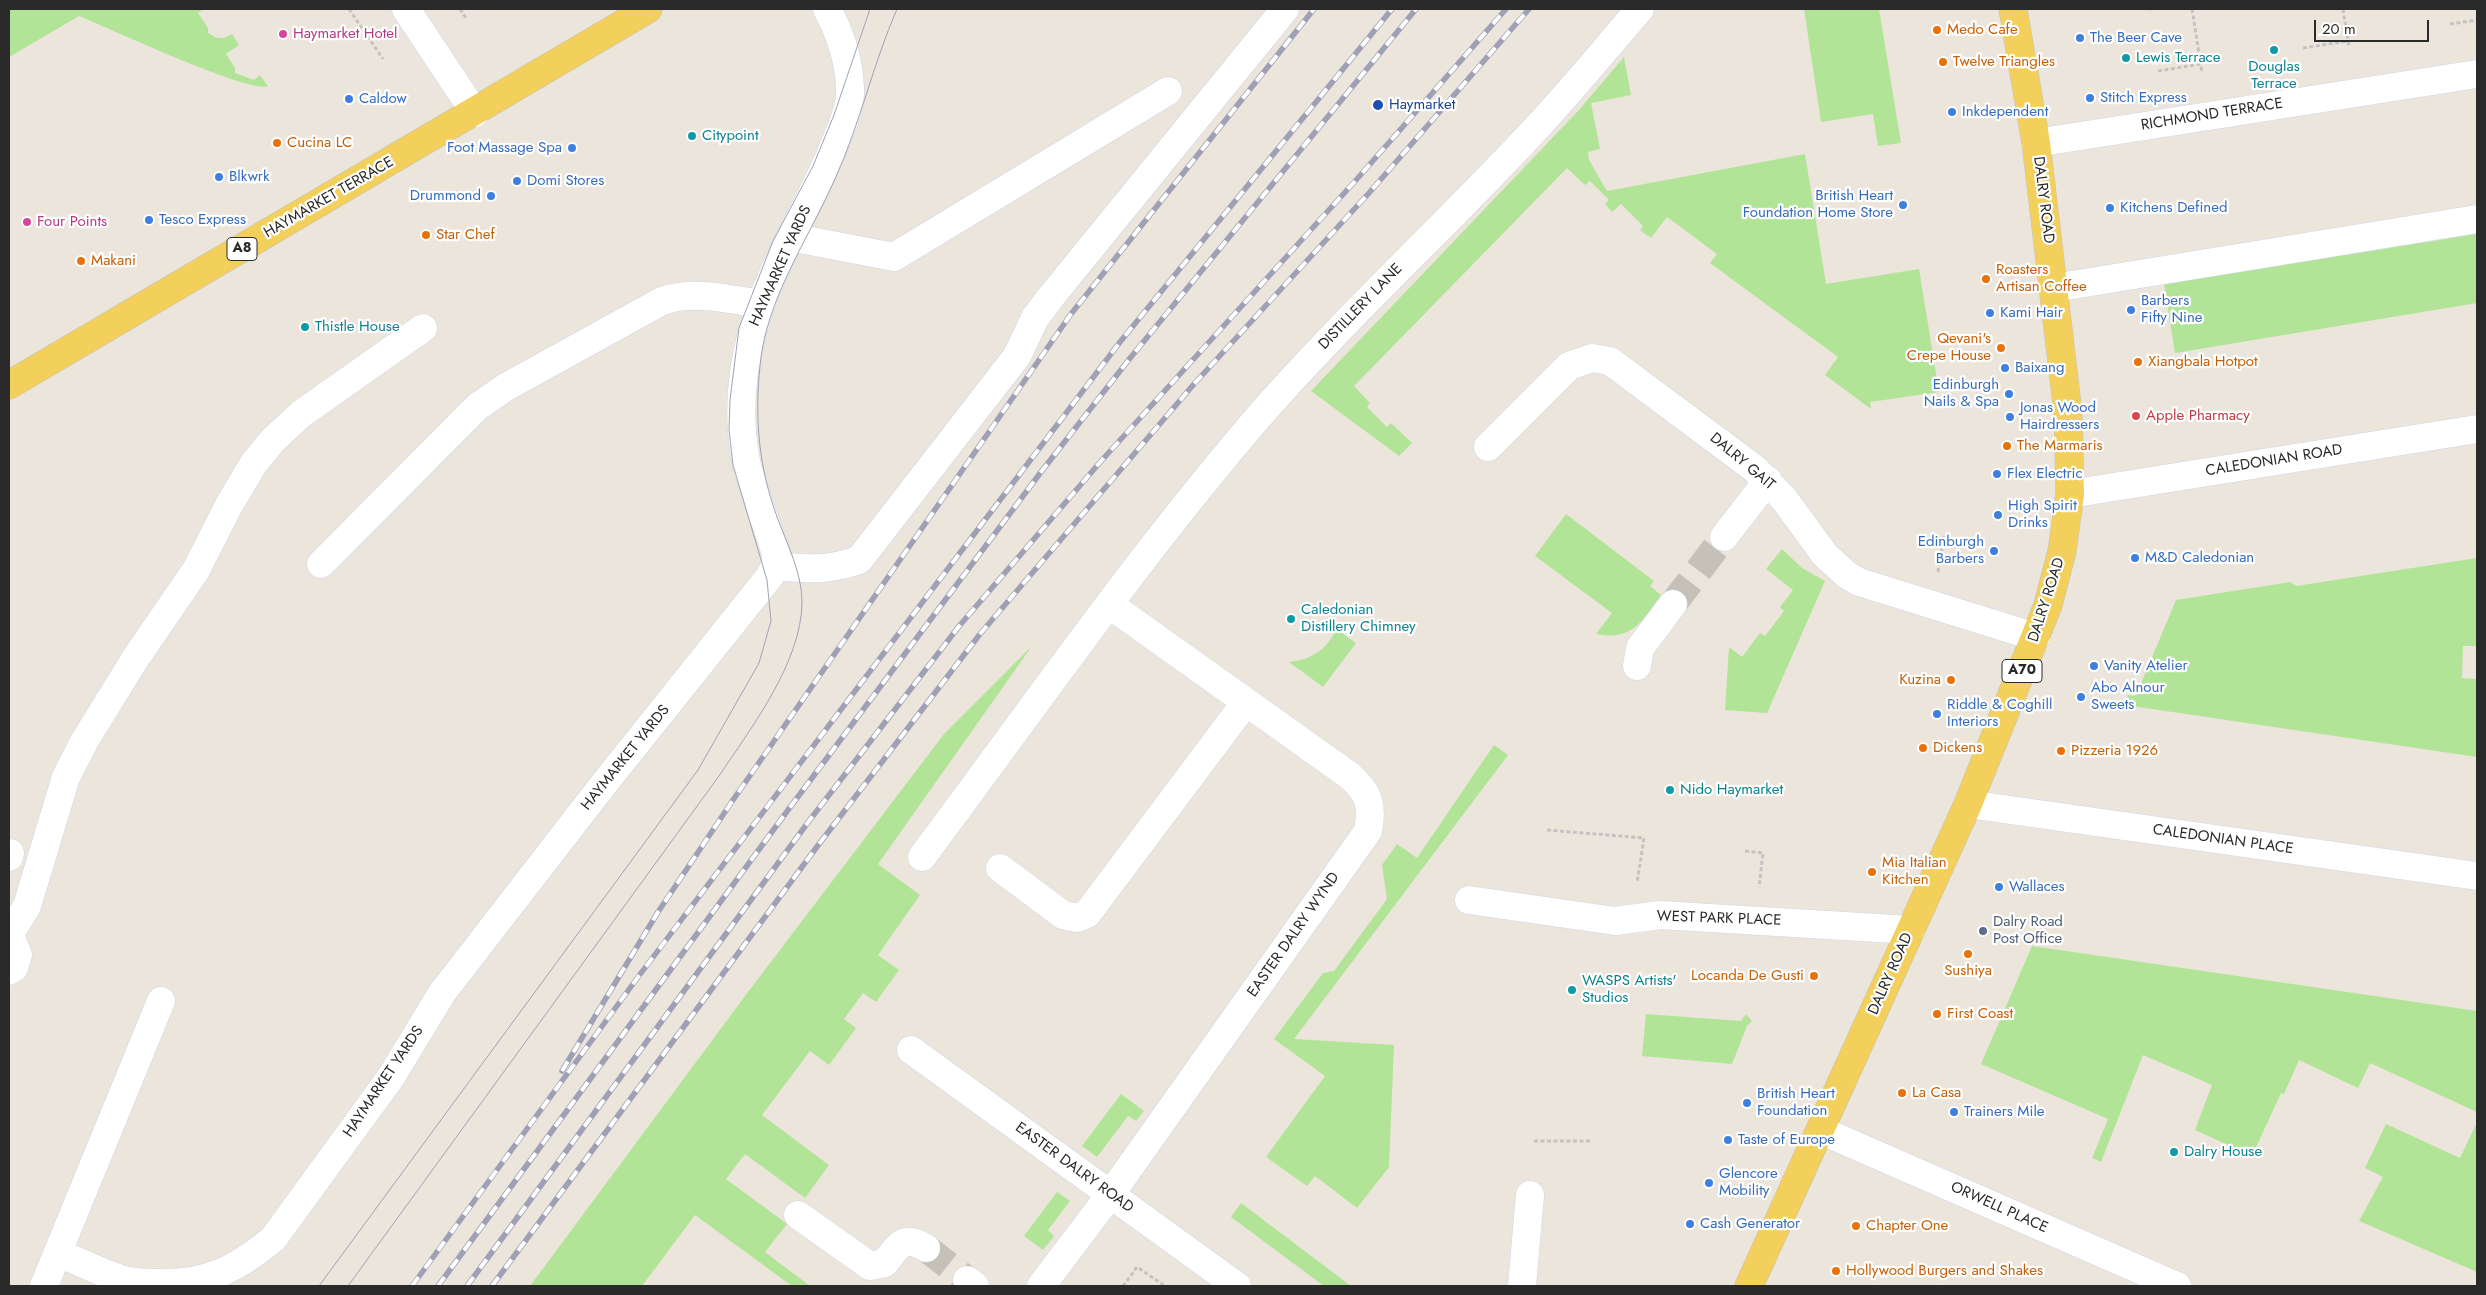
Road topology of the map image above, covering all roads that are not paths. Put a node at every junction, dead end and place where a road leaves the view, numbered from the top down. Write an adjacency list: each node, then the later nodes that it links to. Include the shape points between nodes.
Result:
1 (406, 9): 9 (street)
2 (648, 9): 9 (main road, HAYMARKET TERRACE / A8)
3 (827, 9): 12 (street, HAYMARKET YARDS, via 841,37 847,62 849,98 846,115 821,178)
4 (1285, 9): 23 (street, via 1050,298 1035,318 1017,356 859,560 836,568)
5 (1640, 9): 25 (street, DISTILLERY LANE, via 1541,123 1297,374 1195,493)
6 (2014, 9): 10 (main road, DALRY ROAD / A70)
7 (2477, 74): 10 (street, RICHMOND TERRACE)
8 (1168, 91): 12 (street, via 894,257)
9 (474, 113): 16 (main road, HAYMARKET TERRACE / A8)
10 (2036, 143): 13 (main road, DALRY ROAD / A70)
11 (2477, 219): 13 (street)
12 (790, 237): 14 (street, HAYMARKET YARDS)
13 (2054, 288): 20 (main road, DALRY ROAD / A70, via 2068,413)
14 (761, 304): 22 (street, via 707,296 676,296 506,388 478,407); 23 (street, HAYMARKET YARDS, via 746,360 741,404 742,434 746,462 776,554)
15 (423, 328): 35 (street, via 301,414 254,463 196,570 135,659 66,776 27,906)
16 (9, 385)
17 (2477, 429): 20 (street, CALEDONIAN ROAD)
18 (1488, 447): 19 (street, DALRY GAIT, via 1569,366 1601,359 1620,368)
19 (1768, 480): 21 (street); 26 (street, DALRY GAIT, via 1825,555 1847,575 1859,582)
20 (2070, 494): 26 (main road, DALRY ROAD / A70, via 2059,567)
21 (1724, 537)
22 (321, 564)
23 (776, 566): 44 (street, HAYMARKET YARDS, via 442,993 391,1077 273,1239 249,1259 222,1274 177,1284 120,1279)
24 (1673, 604): 27 (street, via 1640,648)
25 (1104, 613): 28 (street, EASTER DALRY WYND); 30 (street, DISTILLERY LANE)
26 (2036, 637): 29 (main road, DALRY ROAD / A70)
27 (1637, 666)
28 (1246, 702): 31 (street, via 1087,914 1077,918 1063,915); 40 (street, EASTER DALRY WYND, via 1362,787 1369,800 1368,831)
29 (1968, 804): 32 (street, CALEDONIAN PLACE); 34 (main road, DALRY ROAD / A70)
30 (922, 857)
31 (1000, 868)
32 (2477, 876)
33 (1469, 900): 34 (street, WEST PARK PLACE, via 1615,921 1660,915)
34 (1911, 930): 39 (main road, DALRY ROAD / A70)
35 (9, 934): 36 (street, via 18,956 14,968)
36 (9, 971)
37 (161, 1001): 44 (street)
38 (911, 1050): 40 (street, EASTER DALRY ROAD)
39 (1820, 1130): 49 (main road, DALRY ROAD / A70); 50 (street, ORWELL PLACE)
40 (1110, 1194): 46 (street, EASTER DALRY WYND); 47 (street, EASTER DALRY ROAD)
41 (1530, 1195): 48 (street)
42 (798, 1216): 43 (street, via 870,1266 885,1263 897,1247 907,1241)
43 (926, 1248)
44 (58, 1253): 45 (street)
45 (44, 1286)
46 (1041, 1286)
47 (1237, 1286)
48 (1522, 1286)
49 (1749, 1286)
50 (2177, 1286)

